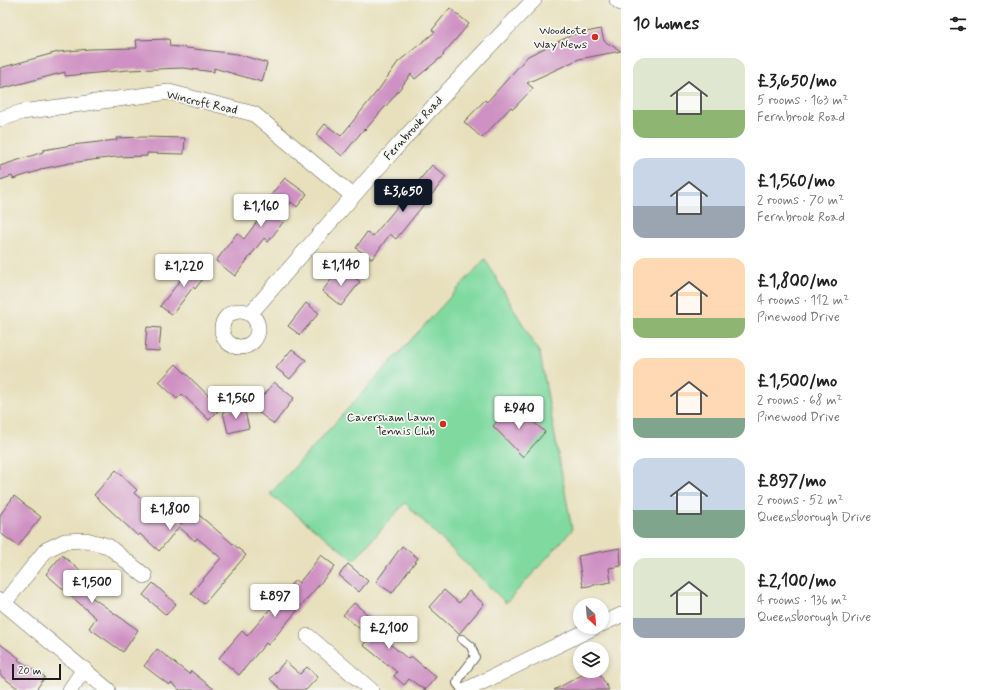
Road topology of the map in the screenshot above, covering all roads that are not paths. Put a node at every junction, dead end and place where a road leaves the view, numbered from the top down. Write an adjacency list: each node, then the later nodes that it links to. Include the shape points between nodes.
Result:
1 (534, 0): 5 (street, Fernbrook Road, via 468,67)
2 (616, 0): 3 (street)
3 (621, 3)
4 (0, 119): 5 (street, Wincroft Road, via 22,112 169,92 254,114)
5 (352, 196): 6 (street, Fernbrook Road)
6 (250, 314)
7 (145, 576): 8 (street, via 108,546 86,540 64,540 46,550)
8 (2, 601): 14 (street)
9 (621, 615): 10 (street)
10 (609, 621)
11 (581, 634): 19 (street)
12 (308, 636): 17 (street)
13 (462, 638): 18 (lane, via 471,646 474,657 458,683)
14 (84, 669): 15 (street); 16 (street)
15 (70, 690)
16 (108, 690)
17 (371, 690)
18 (462, 690)
19 (466, 690)

